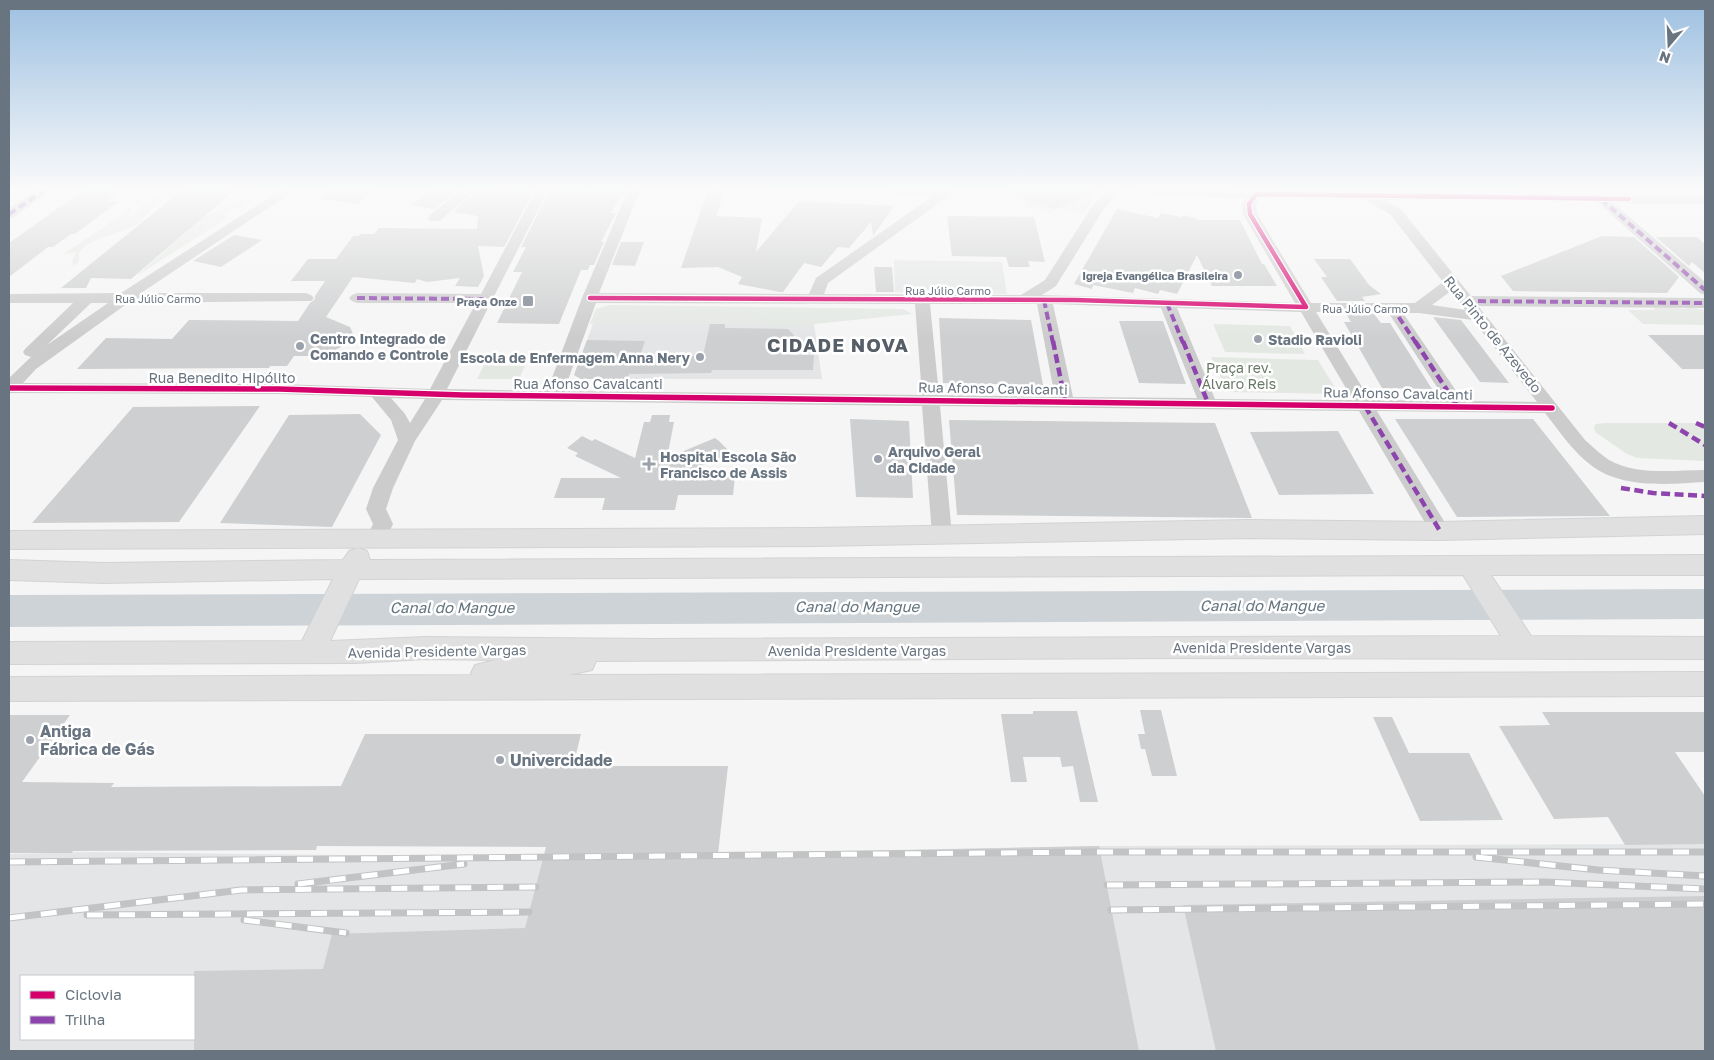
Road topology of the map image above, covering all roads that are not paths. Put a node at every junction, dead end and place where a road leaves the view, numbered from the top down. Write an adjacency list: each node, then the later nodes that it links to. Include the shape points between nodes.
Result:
1 (213, 239): 15 (street)
2 (516, 239): 19 (street)
3 (614, 239): 18 (street)
4 (880, 239): 9 (street)
5 (1079, 239): 11 (street)
6 (1265, 239): 29 (street)
7 (1418, 239): 10 (street, Rua Pinto de Azevedo)
8 (1651, 239): 12 (street)
9 (821, 281): 21 (street); 22 (street)
10 (1452, 283): 26 (street, Rua Pinto de Azevedo); 31 (street, Rua Júlio Carmo)
11 (1052, 284): 23 (street); 25 (street, via 1056,291)
12 (1705, 290)
13 (9, 298): 14 (street, Rua Júlio Carmo)
14 (87, 298): 15 (street, Rua Júlio Carmo); 33 (street)
15 (124, 298): 16 (street, Rua Júlio Carmo); 34 (street, via 30,365)
16 (306, 298)
17 (357, 298): 19 (street)
18 (590, 298): 21 (street, Rua Júlio Carmo); 37 (street)
19 (484, 299): 36 (street)
20 (922, 299): 22 (street, Rua Júlio Carmo); 23 (street, Rua Júlio Carmo); 38 (street)
21 (782, 300): 22 (street, Rua Júlio Carmo)
22 (814, 300)
23 (1024, 300): 24 (street, Rua Júlio Carmo)
24 (1044, 300): 25 (street, Rua Júlio Carmo); 39 (street)
25 (1075, 300): 27 (street, Rua Júlio Carmo)
26 (1466, 301): 28 (street); 32 (street, Rua Pinto de Azevedo)
27 (1167, 303): 29 (street, Rua Júlio Carmo); 40 (street)
28 (1705, 303)
29 (1306, 307): 30 (street, Rua Júlio Carmo); 41 (street)
30 (1392, 307): 31 (street, Rua Júlio Carmo); 42 (street)
31 (1420, 308): 32 (street, Rua Júlio Carmo)
32 (1478, 316): 43 (street, Rua Pinto de Azevedo)
33 (9, 370)
34 (9, 388): 35 (street, Rua Benedito Hipólito)
35 (376, 391): 36 (street, Rua Benedito Hipólito); 44 (street, via 399,418)
36 (435, 393): 37 (street, Rua Afonso Cavalcanti); 44 (street)
37 (554, 395): 38 (street, Rua Afonso Cavalcanti)
38 (931, 400): 39 (street, Rua Afonso Cavalcanti); 49 (street)
39 (1066, 401): 40 (street, Rua Afonso Cavalcanti)
40 (1208, 403): 41 (street, Rua Afonso Cavalcanti)
41 (1365, 406): 42 (street, Rua Afonso Cavalcanti); 47 (street)
42 (1458, 407): 43 (street, Rua Afonso Cavalcanti)
43 (1552, 408): 45 (street, Rua Pinto de Azevedo, via 1579,444 1604,465 1617,471 1647,476)
44 (407, 440): 51 (street, via 376,509 383,524)
45 (1705, 476)
46 (1705, 525): 47 (main road)
47 (1440, 530): 48 (main road, via 1248,529)
48 (1004, 534): 49 (main road); 54 (main road)
49 (942, 535): 50 (main road)
50 (816, 537): 51 (main road); 56 (main road)
51 (376, 539): 53 (main road); 59 (main road, via 365,548)
52 (9, 540): 53 (main road)
53 (225, 540): 57 (main road, via 137,549)
54 (1226, 565): 56 (main road); 58 (main road)
55 (1705, 565): 58 (main road)
56 (748, 567): 59 (main road)
57 (9, 570): 59 (main road)
58 (1476, 575): 60 (main road)
59 (346, 580): 61 (main road)
60 (1517, 638): 62 (main road, Avenida Presidente Vargas); 63 (main road, Avenida Presidente Vargas, via 1177,647)
61 (316, 641): 63 (main road, Avenida Presidente Vargas, via 356,652 425,648); 64 (main road, Avenida Presidente Vargas)
62 (1705, 648)
63 (652, 650): 66 (main road, via 563,666 450,676)
64 (9, 653)
65 (1705, 684): 66 (main road)
66 (381, 688): 67 (main road)
67 (9, 689)

